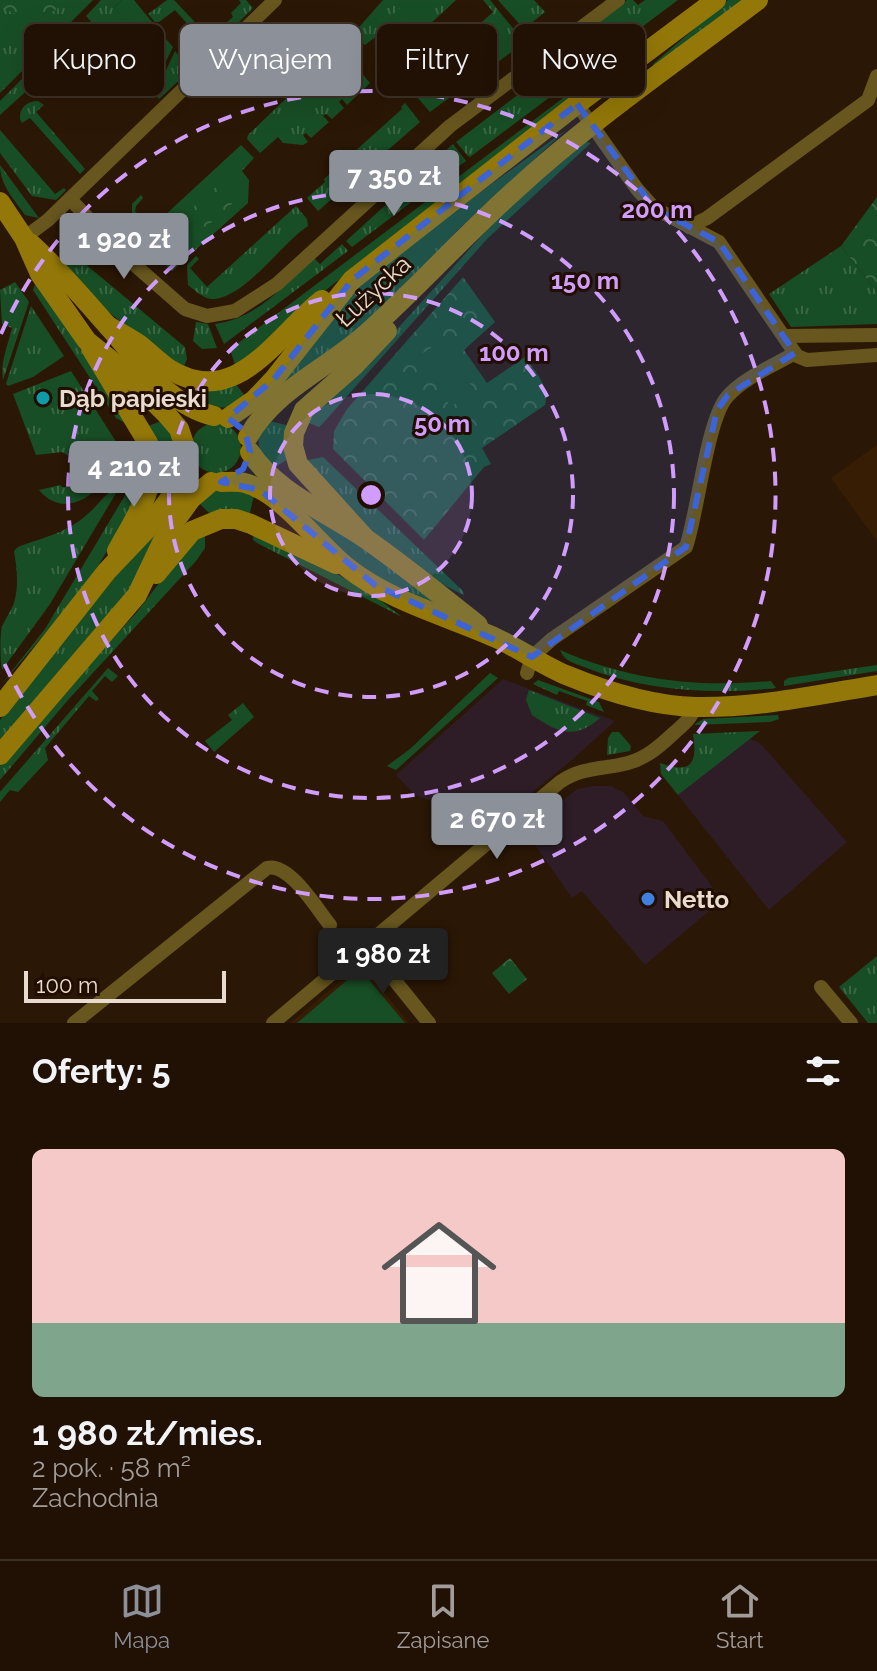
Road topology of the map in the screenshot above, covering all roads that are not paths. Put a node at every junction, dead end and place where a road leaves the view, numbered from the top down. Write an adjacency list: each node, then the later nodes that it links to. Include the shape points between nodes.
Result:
1 (275, 0): 8 (street)
2 (618, 0): 8 (street, via 450,126 277,284 235,311 207,316 185,309)
3 (716, 0): 6 (main road, Łużycka)
4 (758, 0): 7 (main road, Łużycka)
5 (877, 76): 10 (street, via 868,100)
6 (577, 104): 7 (street); 12 (main road, Łużycka)
7 (592, 123): 10 (street, via 645,199); 13 (main road, Łużycka)
8 (70, 199): 11 (street)
9 (0, 202): 11 (main road)
10 (689, 227): 16 (street, via 719,242)
11 (24, 238): 14 (main road); 17 (main road, via 40,274)
12 (352, 280): 14 (main road, via 314,306 253,364 225,381 188,378); 20 (main road, Łużycka, via 254,400)
13 (408, 295): 21 (main road, Łużycka, via 344,353 282,397 254,427); 24 (main road, via 389,330 304,410 294,433 298,464)
14 (108, 326): 20 (main road, via 180,401)
15 (877, 335): 16 (street)
16 (785, 336): 18 (street)
17 (87, 341): 22 (main road, via 167,415 179,429); 26 (main road, via 148,443 153,469 149,490)
18 (796, 354): 19 (street, via 807,360); 29 (street, via 728,395 717,410 686,547 552,639)
19 (877, 355)
20 (221, 417): 21 (main road, via 240,426); 22 (main road, via 194,425)
21 (249, 445): 23 (main road, via 243,469 230,480); 24 (main road, via 265,473)
22 (185, 454): 23 (main road, via 201,479); 26 (main road, via 176,490)
23 (216, 482): 25 (main road, via 244,482 260,490); 27 (main road, via 191,499 167,532)
24 (365, 538): 28 (main road)
25 (348, 568): 27 (main road, via 251,524 221,519 192,531); 28 (main road, via 434,615)
26 (107, 571): 31 (main road)
27 (137, 595): 33 (main road)
28 (497, 639): 29 (main road)
29 (529, 665): 32 (main road, via 658,702)
30 (877, 685): 32 (main road, via 759,704)
31 (0, 707)
32 (694, 707): 35 (street, via 678,730 642,758 583,770 560,782)
33 (0, 755)
34 (330, 925): 37 (street, via 291,876 274,866 267,868)
35 (367, 946): 38 (street); 39 (street)
36 (821, 987): 40 (street)
37 (74, 1023)
38 (273, 1023)
39 (429, 1023)
40 (851, 1023)

